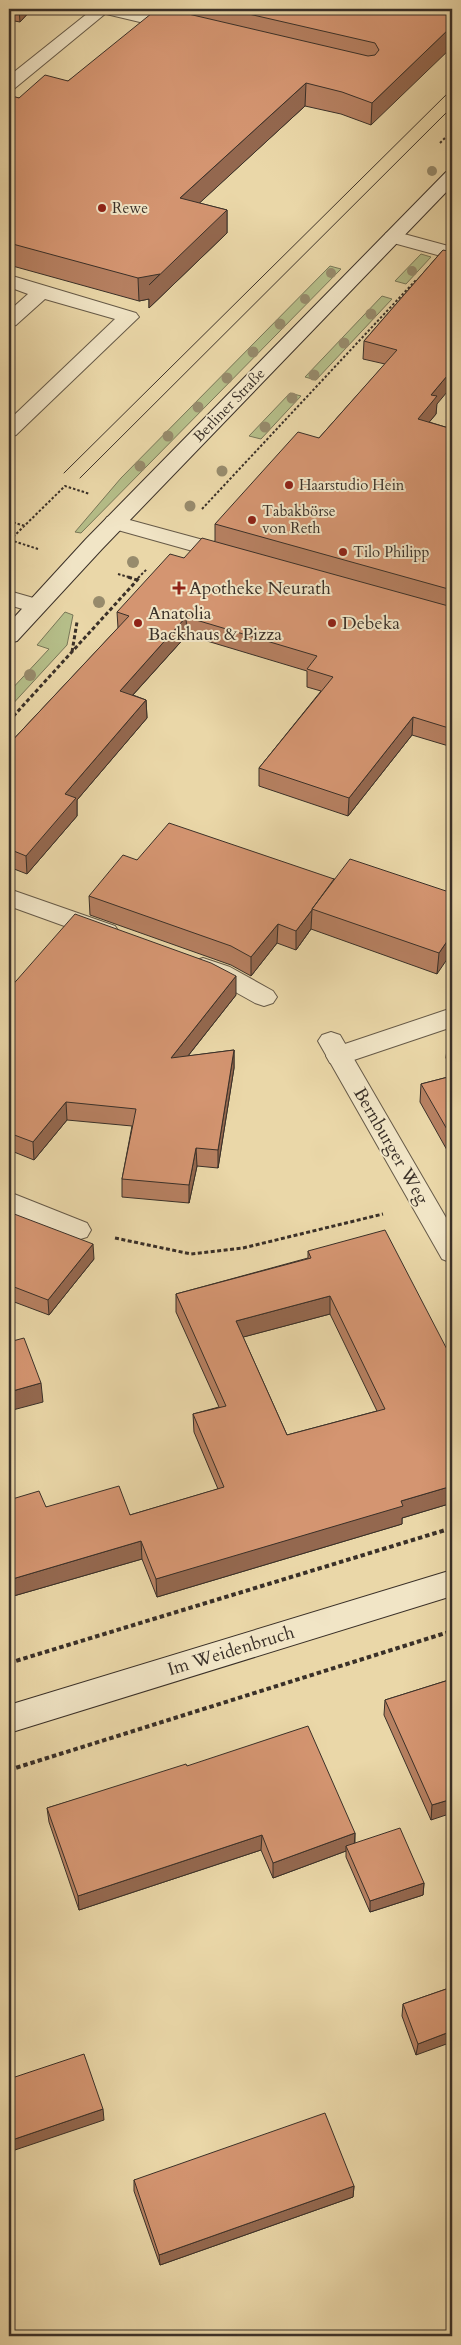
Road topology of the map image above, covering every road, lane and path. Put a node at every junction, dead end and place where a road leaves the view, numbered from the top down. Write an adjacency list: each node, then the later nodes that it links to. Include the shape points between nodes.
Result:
1 (103, 9): 4 (street)
2 (108, 9): 3 (street)
3 (195, 30)
4 (9, 84)
5 (452, 176): 6 (street, Berliner Straße)
6 (393, 237): 7 (street); 14 (street, Berliner Straße)
7 (448, 252): 16 (path)
8 (9, 281): 9 (street)
9 (41, 292): 10 (street); 11 (street, via 130,317)
10 (9, 321)
11 (9, 431)
12 (98, 496): 15 (path, via 65,486)
13 (9, 521): 15 (path)
14 (115, 522): 16 (street); 20 (street, Berliner Straße)
15 (24, 526): 17 (path)
16 (174, 539): 18 (street); 22 (path)
17 (9, 541)
18 (251, 560)
19 (9, 598): 20 (street)
20 (36, 606): 21 (street, Berliner Straße)
21 (9, 636)
22 (9, 721)
23 (9, 896): 24 (street)
24 (129, 940)
25 (184, 960): 26 (street, via 221,973)
26 (264, 997)
27 (452, 1016): 29 (street, Bernburger Weg, via 335,1049)
28 (9, 1202): 30 (street)
29 (425, 1204): 30 (path, via 243,1248 191,1254); 31 (street, Bernburger Weg)
30 (77, 1230)
31 (452, 1252)
32 (452, 1528): 35 (path)
33 (452, 1583): 36 (street, Im Weidenbruch)
34 (452, 1631): 37 (path)
35 (9, 1663)
36 (9, 1719)
37 (9, 1770)

